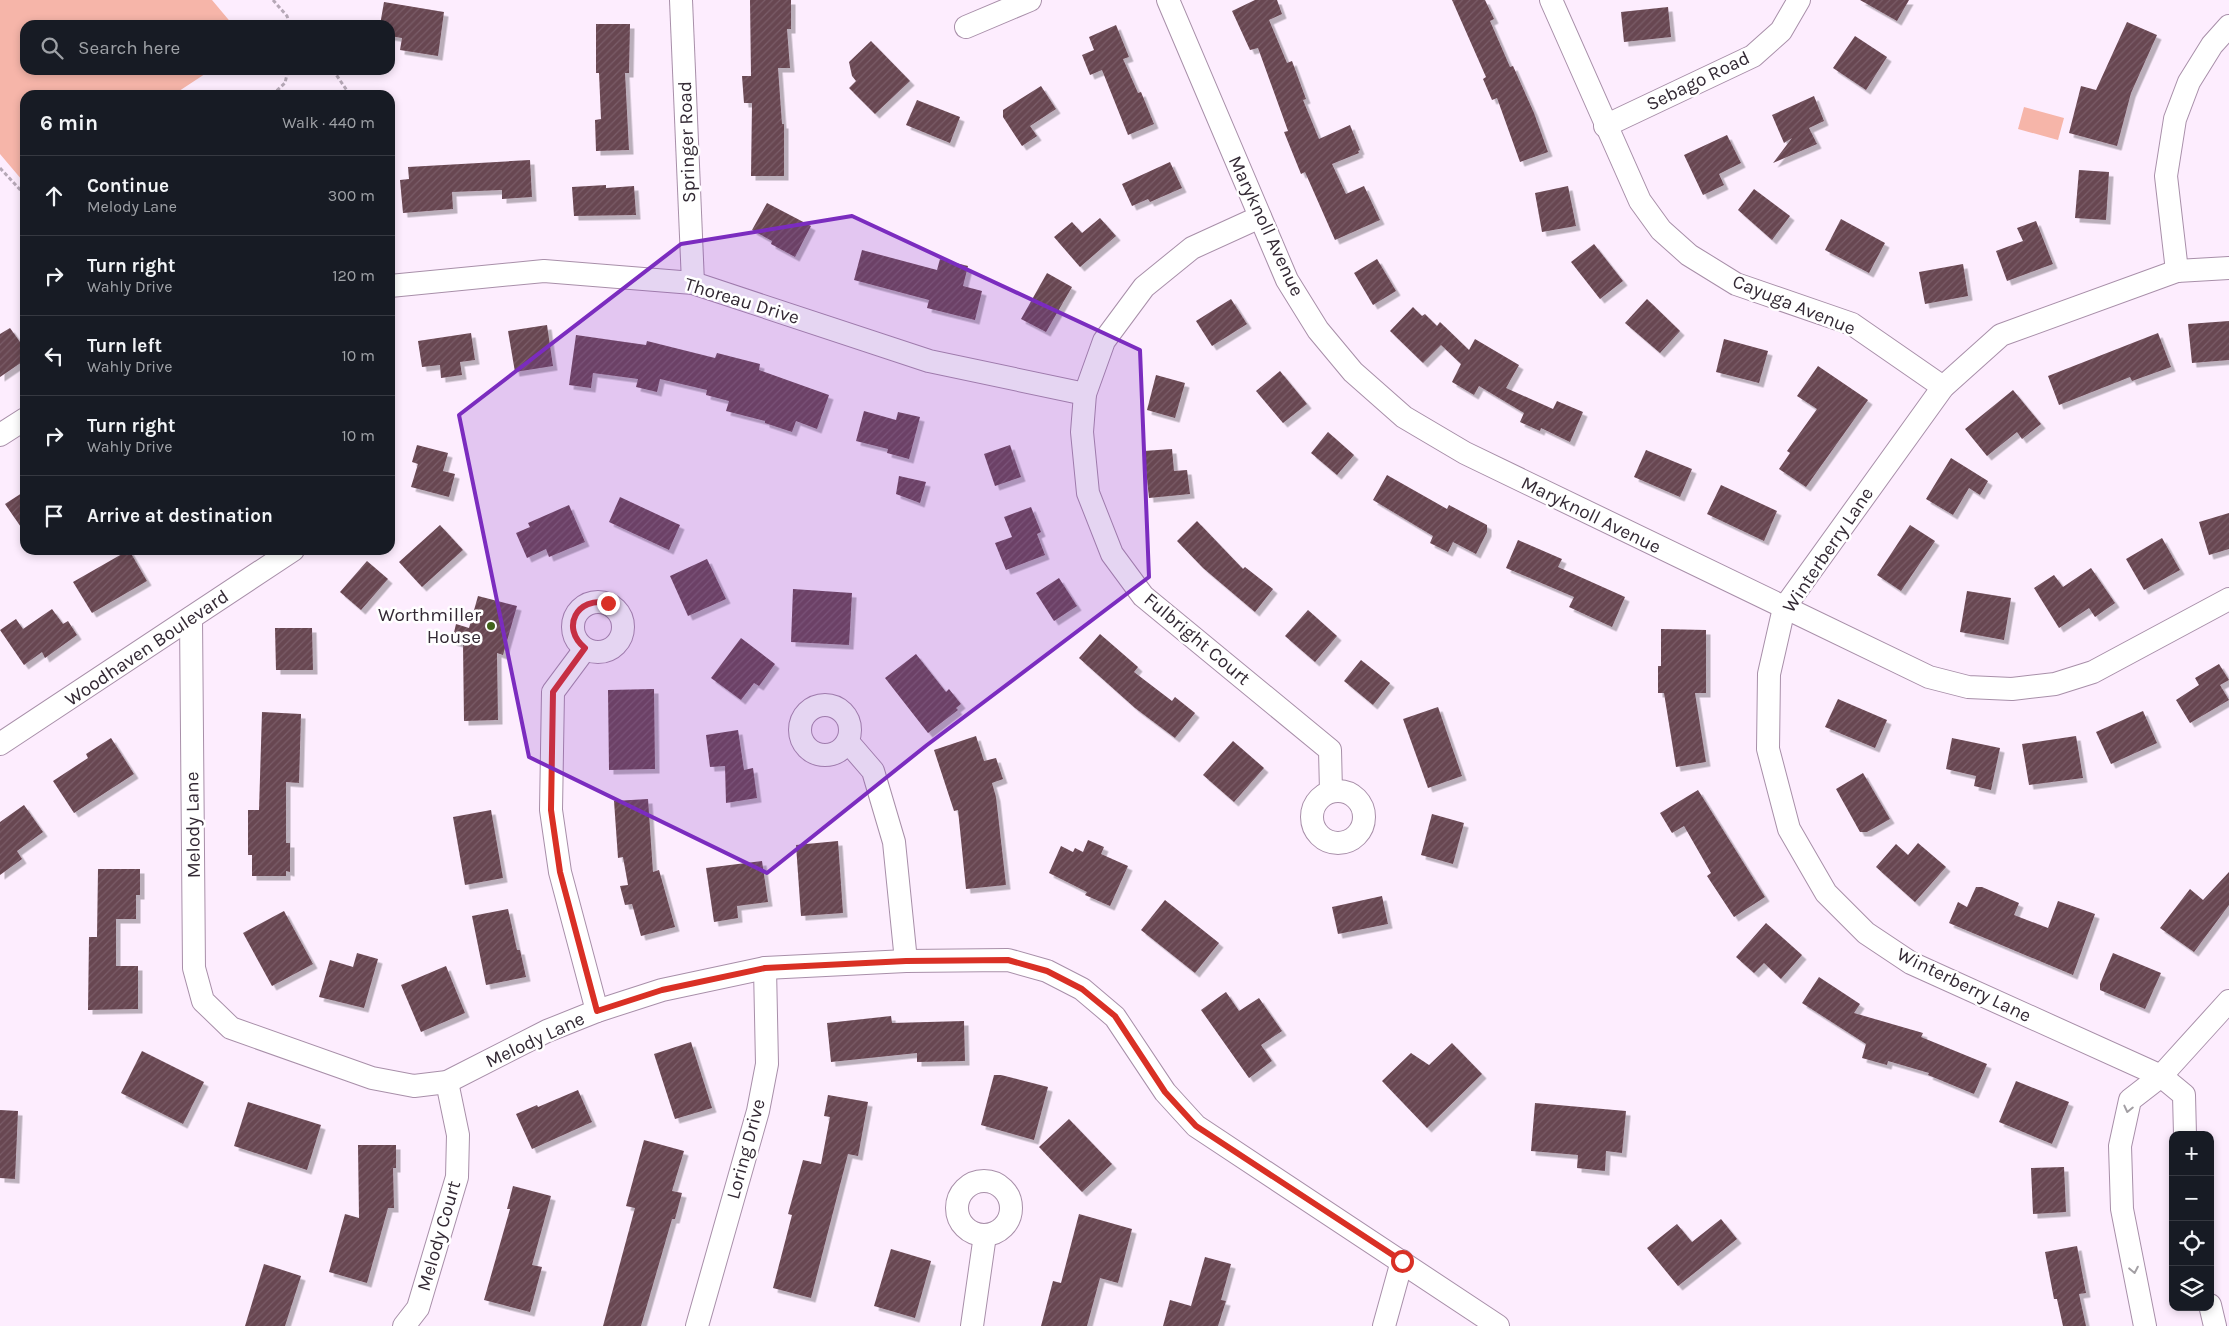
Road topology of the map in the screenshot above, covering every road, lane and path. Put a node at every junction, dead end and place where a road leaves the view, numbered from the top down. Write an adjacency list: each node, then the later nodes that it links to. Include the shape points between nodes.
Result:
1 (273, 0): 7 (path)
2 (681, 0): 20 (street, Springer Road)
3 (1030, 0): 9 (street)
4 (1168, 0): 17 (street, Maryknoll Avenue)
5 (1551, 0): 14 (street, Cayuga Avenue)
6 (1799, 0): 14 (street, Sebago Road, via 1780,31 1753,56)
7 (288, 20)
8 (2229, 26): 19 (street, via 2212,45 2189,82 2175,119 2166,176)
9 (966, 28)
10 (287, 75): 12 (path, via 285,84)
11 (336, 75): 13 (path)
12 (278, 90)
13 (347, 90)
14 (1605, 126): 22 (street, Cayuga Avenue, via 1640,201 1662,230 1688,255 1736,284 1852,324)
15 (0, 168): 16 (path)
16 (20, 190)
17 (1260, 217): 23 (street, Fulbright Court, via 1192,248 1144,287 1104,341); 28 (street, Maryknoll Avenue, via 1287,280 1318,330 1353,372 1404,417 1465,453)
18 (2229, 268): 19 (street, Winterberry Lane)
19 (2177, 271): 22 (street, Winterberry Lane, via 2001,335)
20 (692, 283): 21 (street, Thoreau Drive, via 544,271); 23 (street, Thoreau Drive, via 929,362)
21 (395, 286)
22 (1943, 387): 28 (street, Winterberry Lane)
23 (1085, 394): 33 (street, Fulbright Court, via 1082,432 1088,494 1112,554 1143,596 1330,750)
24 (20, 422): 25 (street)
25 (0, 435)
26 (286, 555): 29 (street, Woodhaven Boulevard)
27 (2229, 599): 28 (street, Maryknoll Avenue, via 2093,672 2056,684 2012,690 1968,687 1929,677)
28 (1784, 608): 38 (street, Winterberry Lane, via 1769,674 1768,749 1788,829 1826,893 1866,933 1911,963)
29 (191, 618): 32 (street, Woodhaven Boulevard); 39 (street, Melody Lane, via 194,968 203,1000 231,1028 372,1078 414,1086)
30 (585, 648): 37 (street, via 553,692 551,810 560,872)
31 (848, 742): 34 (street, via 873,771 894,842)
32 (0, 744)
33 (1331, 791)
34 (906, 961): 35 (street, Melody Lane); 42 (street, Melody Lane, via 1008,960 1047,971 1082,989 1115,1016 1165,1092 1196,1126)
35 (765, 968): 37 (street, Melody Lane, via 662,990); 45 (street, Loring Drive, via 767,1064 758,1111)
36 (2229, 1001): 38 (street)
37 (597, 1011): 39 (street, Melody Lane, via 547,1031)
38 (2161, 1076): 40 (street, Winterberry Lane, via 2184,1095); 49 (street, one-way to 49, via 2130,1100 2120,1146 2122,1209)
39 (447, 1082): 44 (street, Melody Court, via 458,1135 458,1177 418,1308)
40 (2185, 1131)
41 (985, 1235): 46 (street)
42 (1402, 1261): 47 (street); 48 (street, Melody Lane)
43 (2211, 1311): 50 (street)
44 (404, 1326)
45 (698, 1326)
46 (972, 1326)
47 (1384, 1326)
48 (1498, 1326)
49 (2145, 1326)
50 (2214, 1326)

